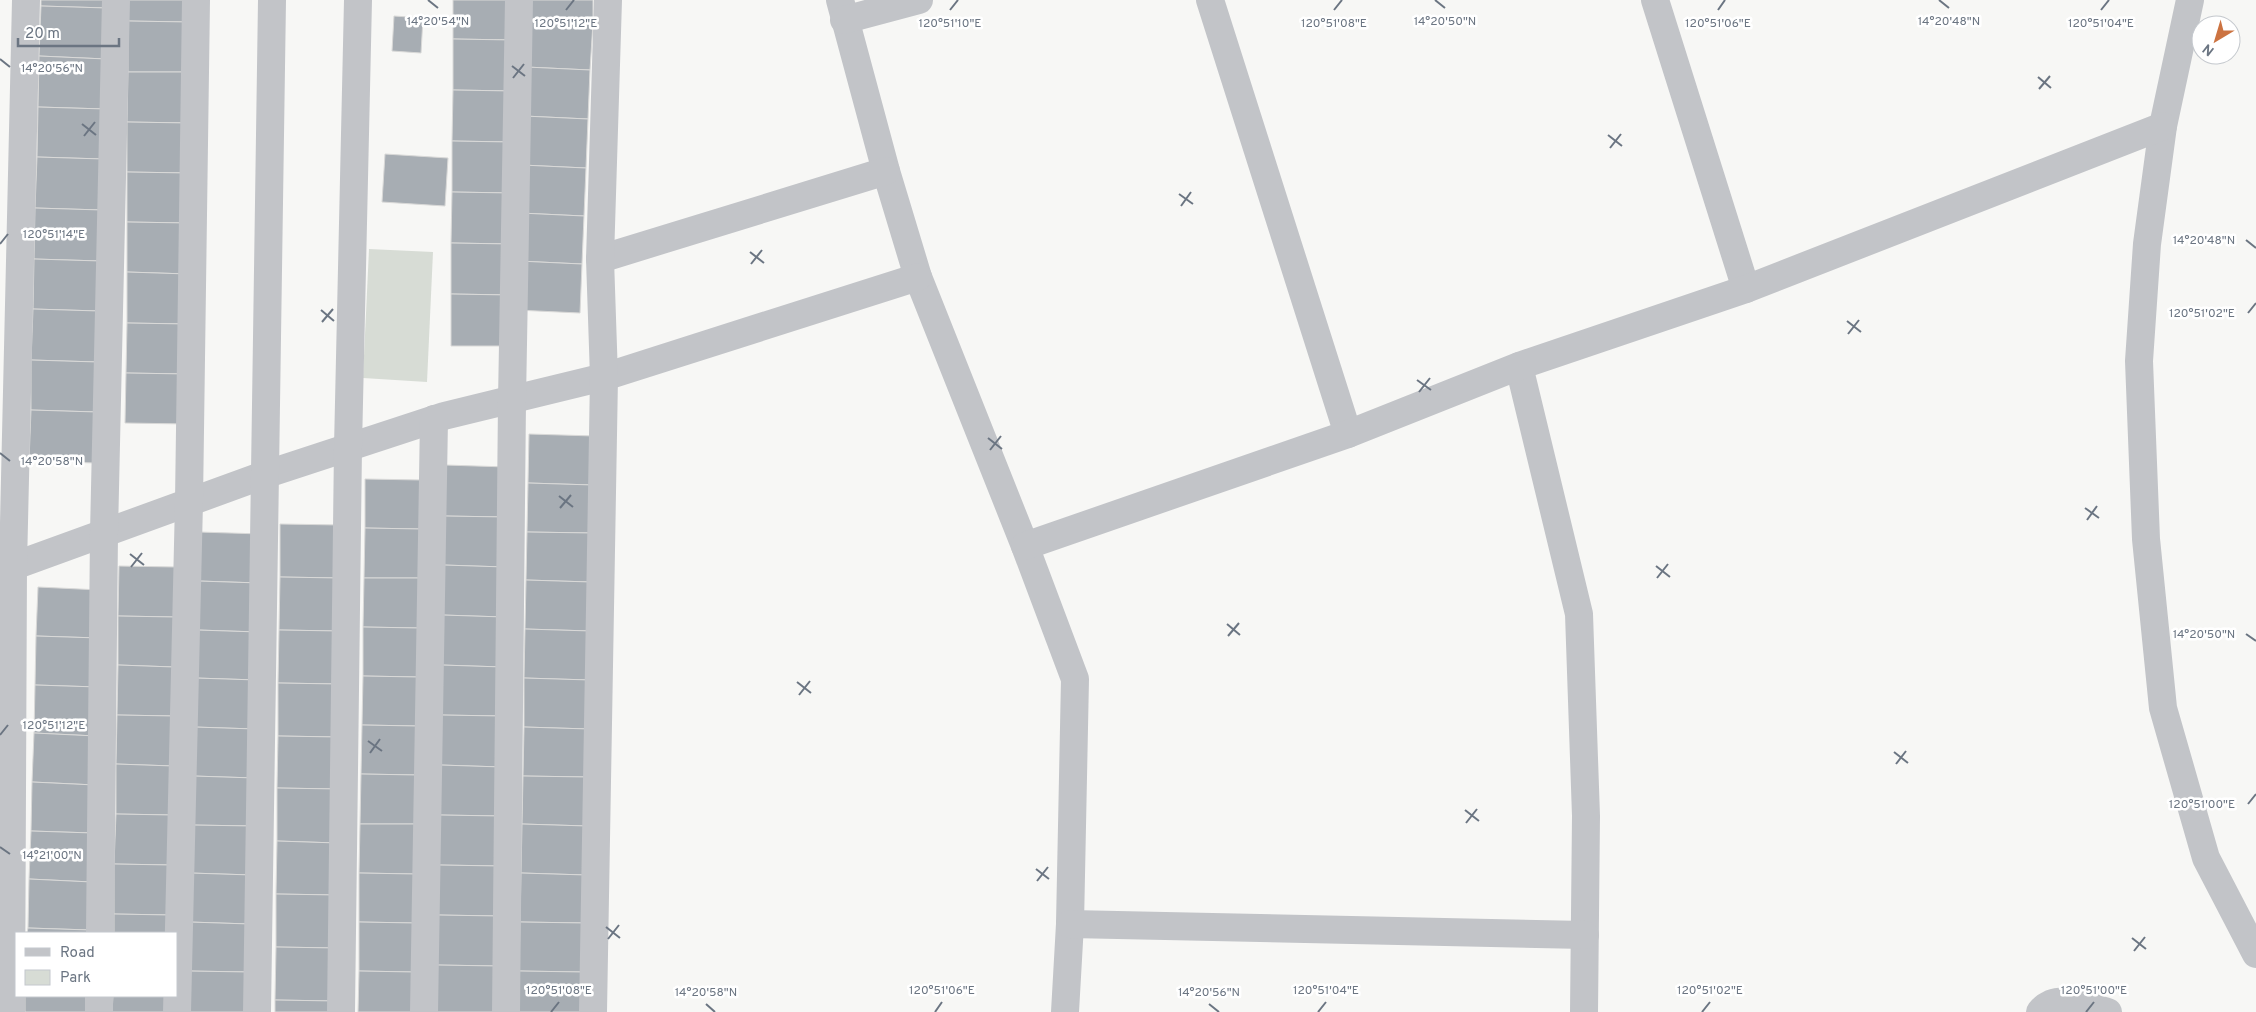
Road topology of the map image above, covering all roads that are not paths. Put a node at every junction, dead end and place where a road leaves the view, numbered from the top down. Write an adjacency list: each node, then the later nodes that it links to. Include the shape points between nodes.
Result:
1 (26, 0): 28 (street)
2 (116, 0): 26 (street)
3 (196, 0): 25 (street)
4 (272, 0): 24 (street)
5 (358, 0): 23 (street)
6 (519, 0): 20 (street)
7 (608, 0): 15 (street)
8 (919, 0): 12 (street)
9 (1210, 0): 22 (street)
10 (1655, 0): 17 (street)
11 (2188, 2): 13 (street)
12 (842, 10): 14 (street)
13 (2163, 126): 17 (street); 32 (street, via 2147,244 2139,361 2146,539 2163,708 2206,858)
14 (886, 171): 15 (street); 16 (street)
15 (600, 259): 19 (street)
16 (918, 277): 19 (street); 27 (street)
17 (1746, 289): 18 (street)
18 (1519, 366): 22 (street); 31 (street, via 1579,614 1586,816)
19 (604, 377): 20 (street); 43 (street)
20 (512, 401): 21 (street); 42 (street)
21 (434, 420): 23 (street); 41 (street)
22 (1348, 434): 27 (street)
23 (348, 447): 24 (street); 40 (street)
24 (264, 475): 25 (street); 39 (street)
25 (189, 502): 26 (street); 33 (street)
26 (104, 533): 28 (street); 30 (street)
27 (1025, 546): 29 (street, via 1074,679)
28 (6, 568): 36 (street)
29 (1070, 924): 31 (street); 44 (street)
30 (100, 932)
31 (1585, 935): 45 (street)
32 (2256, 954)
33 (178, 970)
34 (99, 997): 37 (street)
35 (177, 997): 38 (street)
36 (11, 1012)
37 (99, 1012)
38 (177, 1012)
39 (257, 1012)
40 (342, 1012)
41 (424, 1012)
42 (506, 1012)
43 (594, 1012)
44 (1065, 1012)
45 (1584, 1012)
46 (2040, 1012): 47 (street, via 2051,1002 2062,1000)
47 (2108, 1012)

